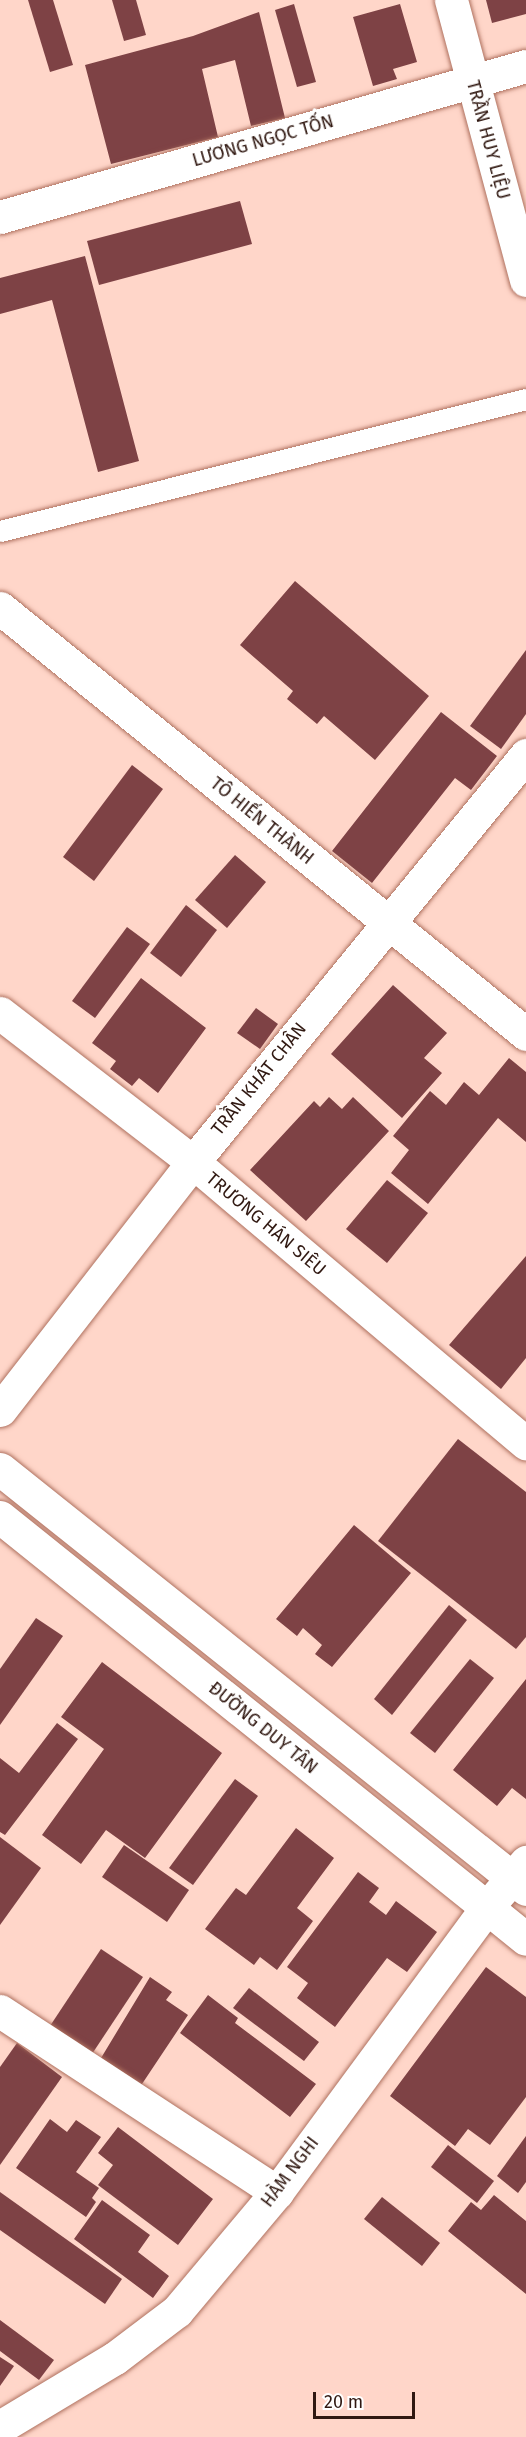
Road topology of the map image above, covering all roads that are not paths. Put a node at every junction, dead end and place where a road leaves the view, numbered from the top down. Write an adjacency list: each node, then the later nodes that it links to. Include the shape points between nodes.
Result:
1 (452, 0): 3 (street, TRẦN HUY LIỆU)
2 (526, 66): 3 (street, LƯƠNG NGỌC TỐN)
3 (472, 79): 4 (street, LƯƠNG NGỌC TỐN); 5 (street, TRẦN HUY LIỆU)
4 (0, 218)
5 (526, 280)
6 (526, 399): 7 (lane)
7 (0, 531)
8 (0, 608): 10 (street, TÔ HIẾN THÀNH)
9 (526, 754): 10 (street, TRẦN KHÁT CHÂN)
10 (386, 922): 12 (street, TÔ HIẾN THÀNH); 13 (street, TRẦN KHÁT CHÂN)
11 (0, 1013): 13 (street, TRƯƠNG HÁN SIÊU)
12 (526, 1034)
13 (193, 1162): 14 (street, TRẦN KHÁT CHÂN); 15 (street, TRƯƠNG HÁN SIÊU)
14 (0, 1410)
15 (526, 1443)
16 (0, 1468): 18 (street)
17 (0, 1517): 19 (street, ĐƯỜNG DUY TÂN)
18 (521, 1876): 19 (street, HÀM NGHI)
19 (487, 1907): 20 (street, ĐƯỜNG DUY TÂN); 22 (street, HÀM NGHI)
20 (526, 1939)
21 (0, 2011): 22 (street)
22 (277, 2192): 23 (street, HÀM NGHI, via 177,2311 115,2358)
23 (0, 2427)

